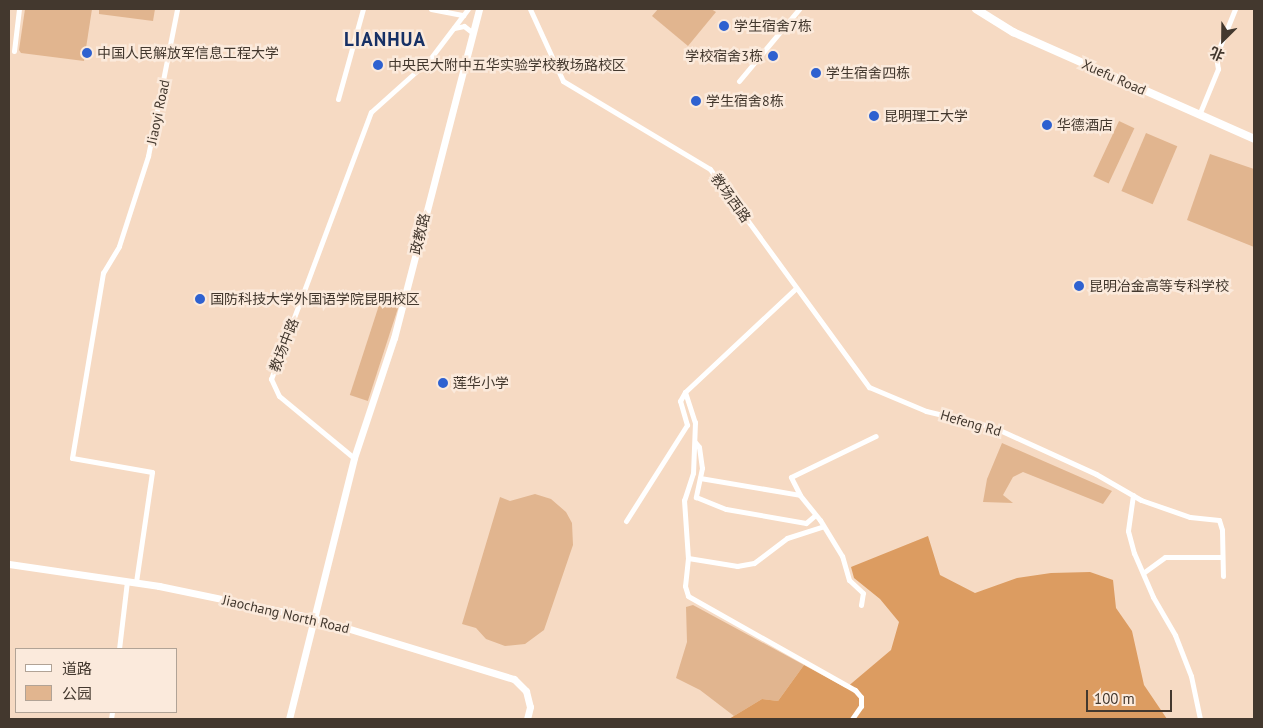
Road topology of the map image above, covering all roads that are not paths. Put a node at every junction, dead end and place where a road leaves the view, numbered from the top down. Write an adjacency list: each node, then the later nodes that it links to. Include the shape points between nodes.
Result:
1 (20, 9): 14 (street)
2 (177, 9): 37 (street, Jiaoyi Road, via 148,156 119,246 103,273 72,458 152,472)
3 (363, 9): 16 (street)
4 (431, 9): 11 (street)
5 (468, 9): 11 (street, 教场中路)
6 (479, 9): 13 (main road, 政教路)
7 (530, 9): 19 (street, 教场西路, via 563,81 710,169)
8 (799, 9): 15 (street)
9 (976, 9): 17 (main road, Xuefu Road, via 1013,32)
10 (1235, 9): 17 (street, via 1218,50 1218,69)
11 (463, 15): 12 (street, 教场中路)
12 (453, 28): 13 (street, via 464,26); 24 (street, 教场中路, via 415,74 371,112 271,379 279,396)
13 (473, 33): 24 (main road, 政教路, via 396,330)
14 (14, 51)
15 (739, 81)
16 (338, 99)
17 (1199, 115): 18 (main road, Xuefu Road)
18 (1254, 139)
19 (796, 288): 20 (street, 教场西路); 21 (street)
20 (863, 381): 27 (street, Hefeng Rd, via 869,387 926,411 993,427)
21 (685, 392): 23 (street, via 695,422); 29 (street, via 680,401 688,425)
22 (876, 436): 26 (street, via 791,477)
23 (695, 442): 25 (street, via 702,458); 32 (street, via 693,473 684,500)
24 (354, 458): 39 (main road)
25 (700, 478): 26 (street); 28 (street, via 696,496 726,508 806,523)
26 (800, 495): 28 (street)
27 (1133, 495): 31 (street, Hefeng Rd, via 1190,517 1219,520); 34 (street, via 1128,531)
28 (814, 516): 30 (street)
29 (626, 521)
30 (823, 526): 32 (street, via 787,538 754,562 737,566); 38 (street, via 842,556 849,580 863,593)
31 (1222, 557): 34 (street, via 1165,557); 35 (street)
32 (688, 558): 43 (street, via 685,586 692,600 855,690 861,697 861,706)
33 (9, 564): 36 (main road, Jiaochang North Road)
34 (1143, 573): 44 (street, via 1175,635 1190,676)
35 (1223, 576)
36 (127, 581): 37 (main road, Jiaochang North Road); 40 (street)
37 (136, 582): 39 (main road, Jiaochang North Road)
38 (861, 605)
39 (314, 618): 41 (main road); 42 (main road, Jiaochang North Road, via 514,679 526,691 530,707)
40 (119, 648)
41 (289, 719)
42 (528, 719)
43 (852, 719)
44 (1200, 719)

